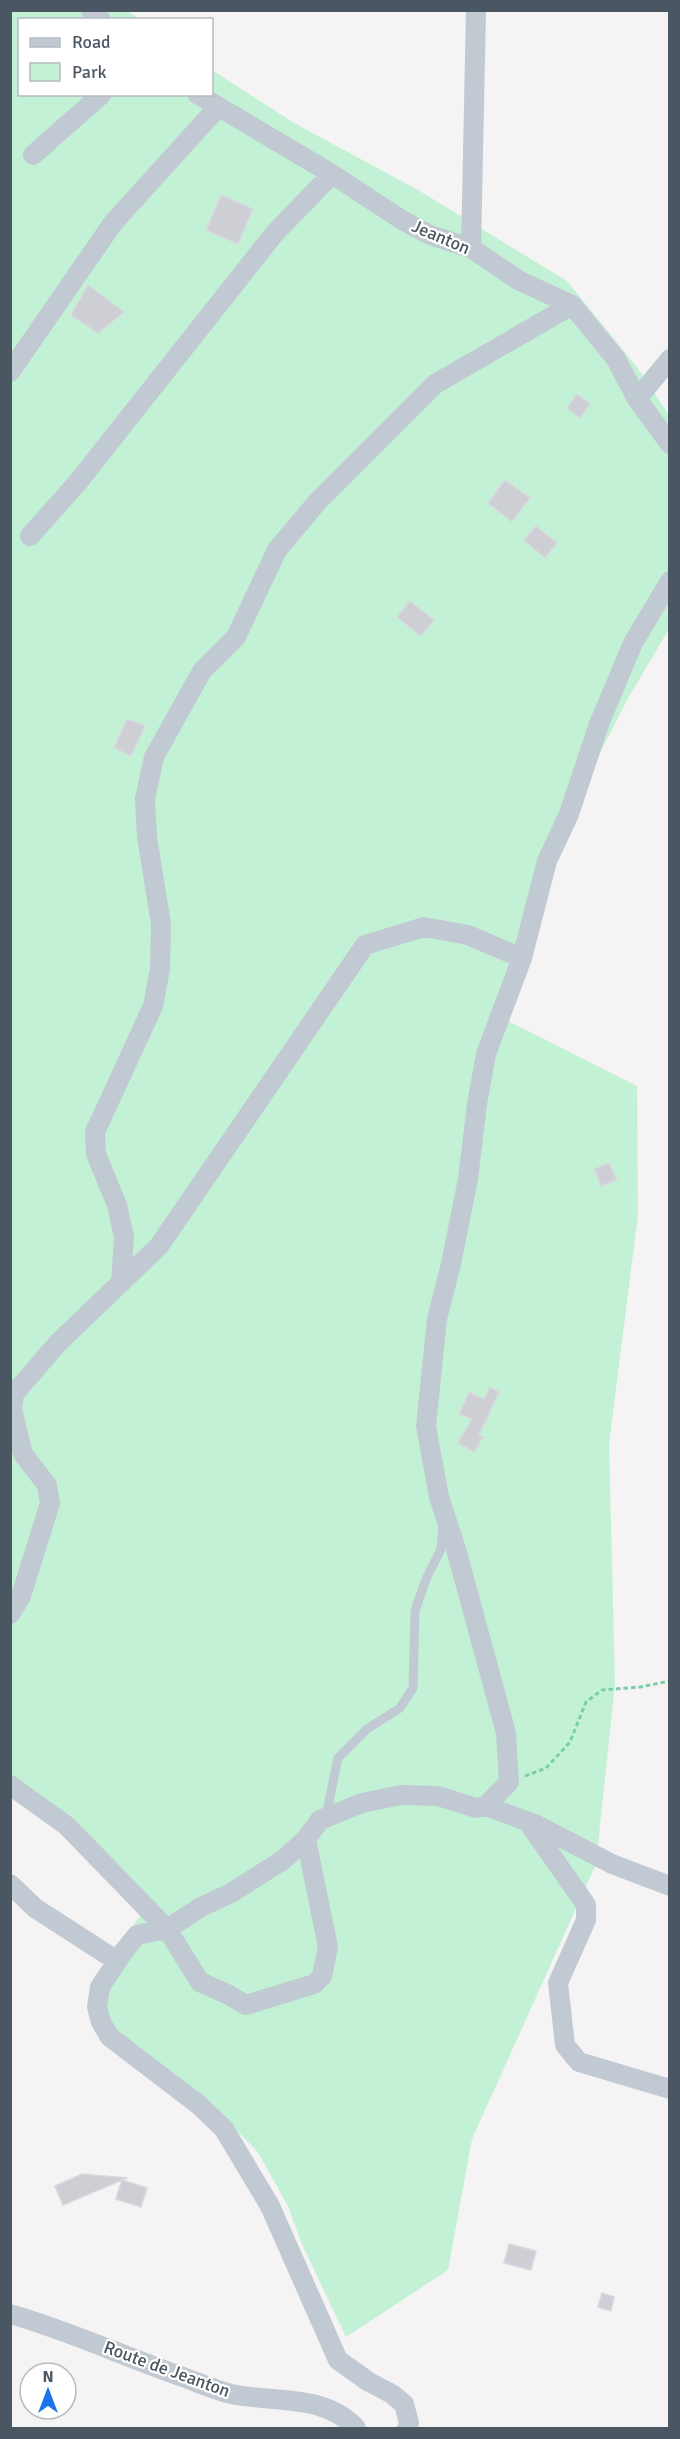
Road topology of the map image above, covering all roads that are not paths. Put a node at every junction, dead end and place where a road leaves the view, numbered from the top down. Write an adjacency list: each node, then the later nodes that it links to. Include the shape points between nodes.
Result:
1 (476, 10): 7 (street)
2 (100, 96): 5 (street)
3 (200, 96): 4 (street, Jeanton)
4 (219, 107): 6 (street, Jeanton); 10 (street, via 113,223)
5 (33, 155)
6 (332, 174): 7 (street, Jeanton, via 402,220); 13 (street, via 274,234 78,482)
7 (471, 249): 8 (street, Jeanton, via 518,280)
8 (572, 305): 11 (street, Jeanton, via 616,359); 16 (street, via 435,384 318,501 277,550 236,637 202,671 154,757 144,799 160,924 160,969 153,1006 95,1132 96,1154 117,1205 124,1237)
9 (669, 359): 11 (street)
10 (10, 372)
11 (637, 399): 12 (street, Jeanton)
12 (669, 444)
13 (30, 536)
14 (669, 581): 15 (street, via 633,644 599,724 569,814 548,861)
15 (522, 958): 16 (street, via 468,935 423,927 365,945 159,1246); 17 (street, via 486,1054 468,1179 437,1319 426,1426)
16 (121, 1283): 18 (street, via 58,1343 14,1394 12,1409 23,1454 47,1485 50,1503 21,1596)
17 (445, 1517): 20 (street, via 506,1733 509,1782); 21 (lane, via 441,1549 415,1611 413,1688 400,1708 367,1729 338,1758)
18 (10, 1614)
19 (10, 1785): 26 (street, via 67,1826)
20 (486, 1806): 21 (street, via 476,1808 438,1796 401,1795 362,1803); 22 (street)
21 (325, 1819): 23 (street)
22 (528, 1822): 25 (street, via 612,1864); 28 (street, via 586,1905 586,1920 558,1983 565,2045 579,2062)
23 (306, 1839): 26 (street, via 284,1860); 26 (street, via 328,1947 322,1976 314,1984 246,2005 200,1983)
24 (10, 1884): 27 (street, via 35,1908)
25 (669, 1886)
26 (167, 1929): 27 (street, via 137,1935)
27 (117, 1961): 31 (street, via 100,1987 98,2007 110,2037 199,2105 224,2130 270,2206 338,2360 404,2404)
28 (669, 2089)
29 (10, 2314): 30 (street, Route de Jeanton, via 52,2326 231,2394 309,2402 348,2420)
30 (356, 2428)
31 (407, 2428)

